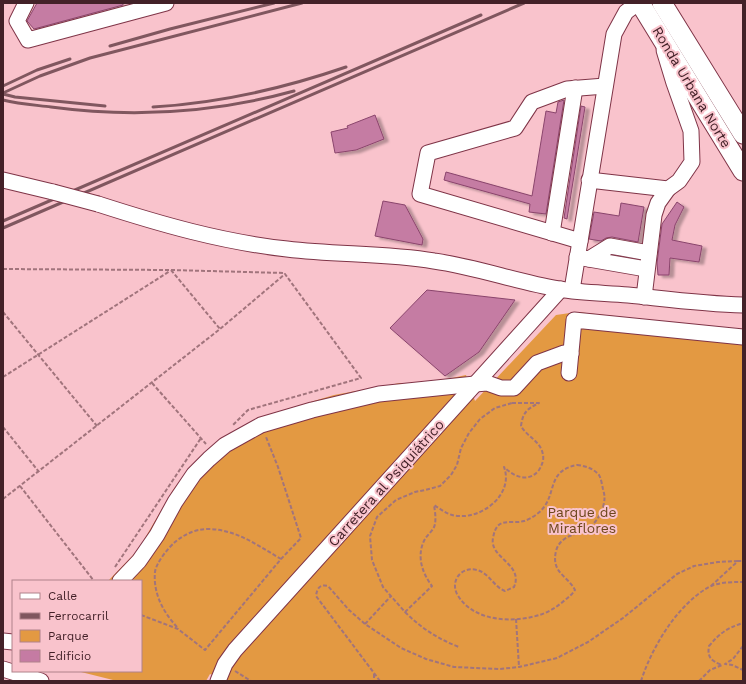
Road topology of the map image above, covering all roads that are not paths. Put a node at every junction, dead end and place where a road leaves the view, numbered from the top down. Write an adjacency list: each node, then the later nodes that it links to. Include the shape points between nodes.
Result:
1 (26, 3): 2 (street, via 16,21 28,40)
2 (166, 3)
3 (639, 3): 5 (main road, Ronda Urbana Norte); 6 (street, via 626,12 614,34)
4 (666, 9): 8 (main road, Ronda Urbana Norte)
5 (657, 30): 9 (main road, Ronda Urbana Norte); 12 (street, via 691,131 692,162 679,181)
6 (605, 86): 7 (street); 11 (street)
7 (575, 88): 13 (street); 13 (street, via 532,102 515,128 428,153 420,194)
8 (743, 134)
9 (743, 171)
10 (3, 180): 18 (street, bridge, via 233,241 286,249 434,260)
11 (589, 180): 12 (street); 14 (street)
12 (668, 189): 15 (street, via 658,203 654,215)
13 (552, 233): 14 (street)
14 (580, 241): 16 (street)
15 (649, 253): 16 (street, via 610,246); 17 (street)
16 (583, 258): 17 (street); 18 (street)
17 (646, 269): 20 (street)
18 (567, 290): 20 (street); 26 (street, Carretera al Psiquiátrico)
19 (743, 296): 21 (street)
20 (644, 297): 21 (street)
21 (714, 304): 22 (street)
22 (743, 305)
23 (743, 337): 24 (street, via 574,320)
24 (571, 354): 25 (street); 26 (street, via 564,353 537,363 514,388 501,388 487,383)
25 (569, 372)
26 (475, 384): 27 (street, via 379,394 261,425 226,445 194,474 139,561); 30 (street, Carretera al Psiquiátrico, via 235,650 225,664)
27 (117, 574)
28 (12, 672): 29 (street)
29 (41, 681)
30 (218, 681)

